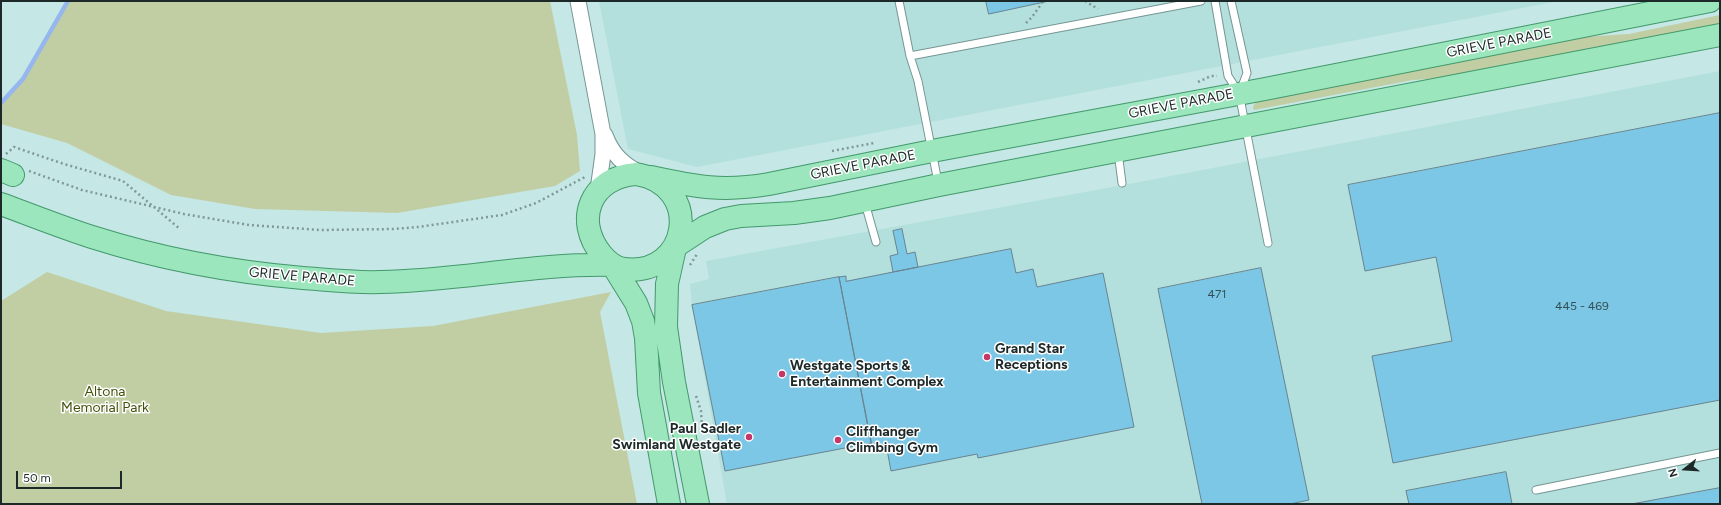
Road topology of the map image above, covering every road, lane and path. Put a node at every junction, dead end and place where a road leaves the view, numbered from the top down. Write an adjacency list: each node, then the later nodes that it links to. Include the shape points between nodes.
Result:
1 (578, 1): 13 (street)
2 (899, 1): 10 (lane)
3 (1201, 1): 9 (lane)
4 (1215, 1): 11 (lane, via 1228,76)
5 (1231, 1): 11 (lane, via 1247,74)
6 (1710, 1): 11 (main road, GRIEVE PARADE)
7 (1042, 2): 9 (path, via 1032,17)
8 (1720, 34): 12 (main road)
9 (1011, 37): 10 (lane)
10 (910, 56): 16 (lane, via 918,81)
11 (1239, 93): 12 (lane); 16 (main road, GRIEVE PARADE)
12 (1246, 126): 15 (main road); 28 (lane)
13 (602, 128): 18 (street); 20 (street, via 608,144 618,159)
14 (881, 142): 17 (path, via 842,148)
15 (1118, 150): 21 (lane); 22 (main road)
16 (932, 151): 20 (main road, GRIEVE PARADE, via 744,188 703,187); 22 (lane)
17 (828, 153)
18 (602, 165): 19 (path, via 576,183 526,207 502,215 418,227 355,230 256,226 184,214 82,190); 23 (street)
19 (10, 168): 26 (path, via 14,147 123,181)
20 (648, 176): 23 (main road, via 624,176 610,181); 29 (main road, via 661,182 678,207 680,227)
21 (1122, 182)
22 (939, 185): 24 (main road)
23 (596, 193): 31 (main road, via 588,213 589,232 594,244)
24 (864, 201): 27 (lane); 29 (main road, via 813,211 725,219 705,227)
25 (1, 204): 31 (main road, GRIEVE PARADE, via 92,237 140,251 197,264 268,275 339,281 429,281 563,266)
26 (180, 229)
27 (876, 242)
28 (1268, 243)
29 (675, 247): 31 (main road, via 660,262 648,267 631,269); 36 (main road, via 667,284 666,333)
30 (701, 249): 32 (path)
31 (612, 265): 35 (main road, via 636,303 643,321 649,393)
32 (688, 268)
33 (1720, 453): 34 (lane)
34 (1536, 490)
35 (670, 504)
36 (698, 504)

